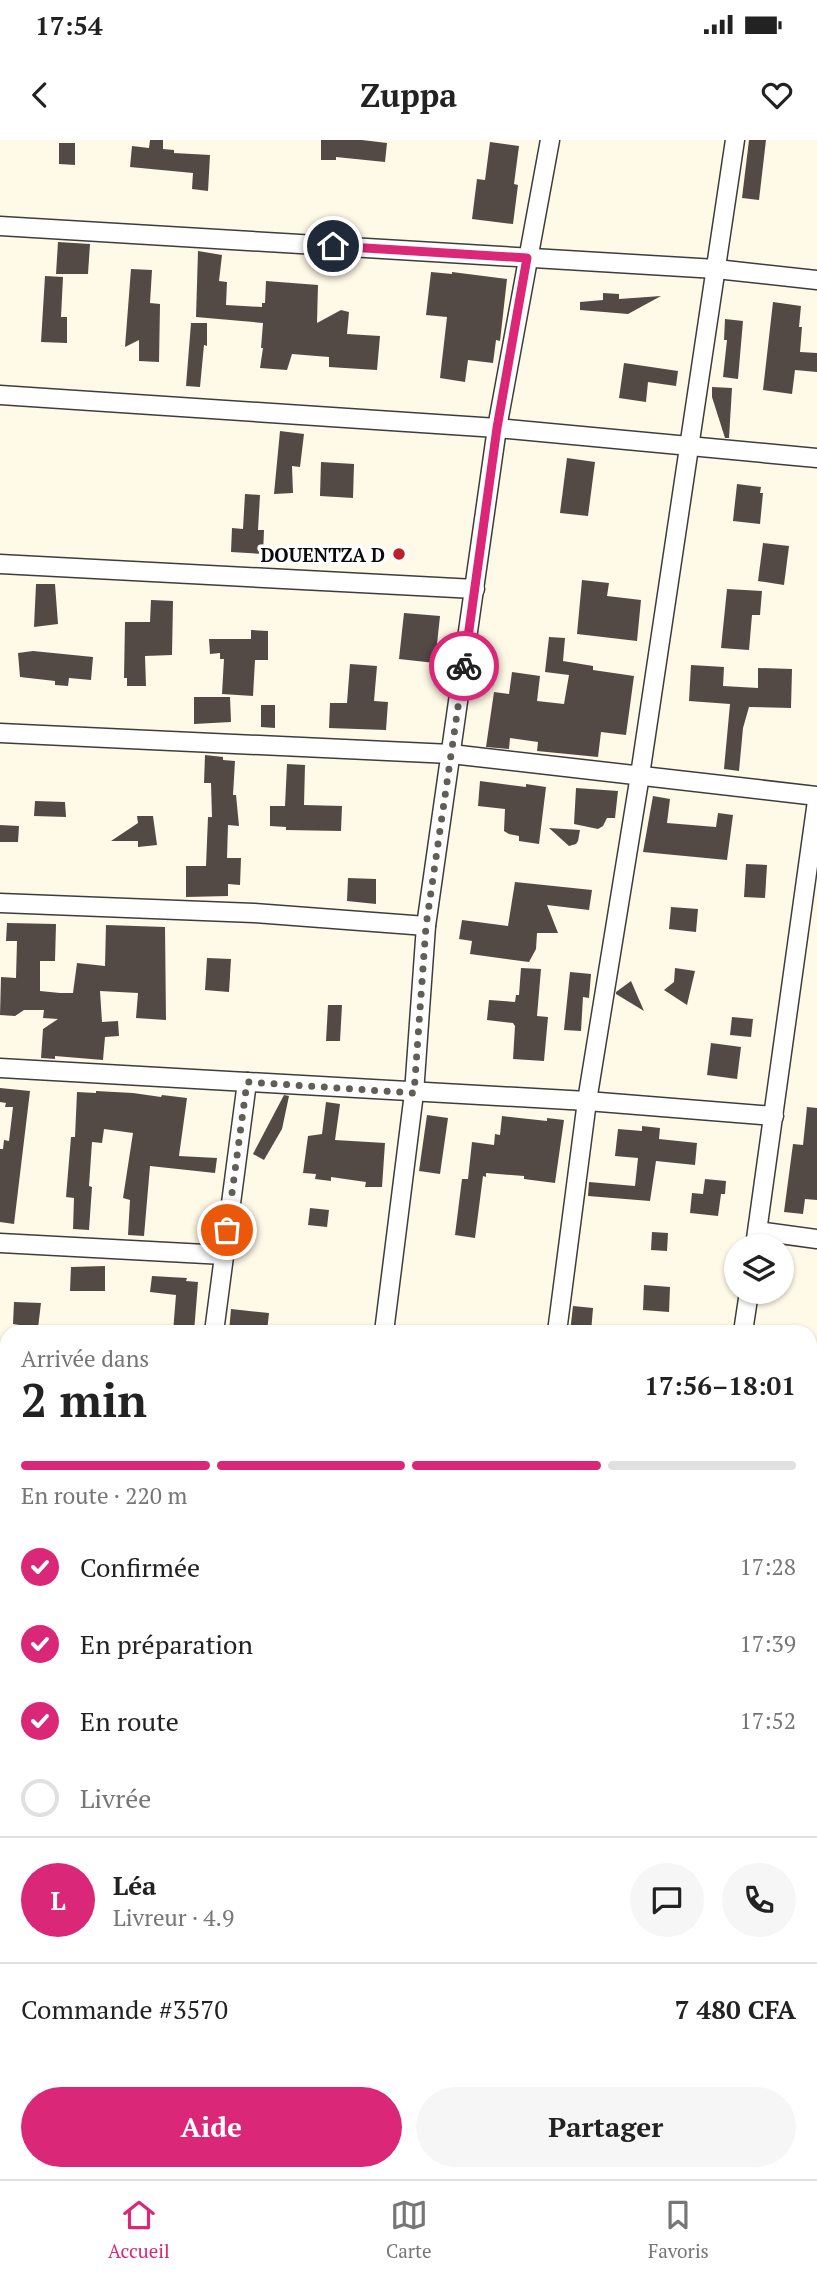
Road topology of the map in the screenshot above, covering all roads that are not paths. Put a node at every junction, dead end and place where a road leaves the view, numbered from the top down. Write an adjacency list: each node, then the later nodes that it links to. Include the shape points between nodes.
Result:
1 (550, 140): 4 (street)
2 (735, 140): 5 (street)
3 (0, 226): 4 (street)
4 (527, 258): 5 (street); 8 (street)
5 (716, 269): 6 (street); 9 (street)
6 (817, 280)
7 (0, 395): 8 (street)
8 (497, 428): 9 (street); 12 (street)
9 (689, 445): 10 (street); 15 (street)
10 (817, 458)
11 (0, 564): 12 (street)
12 (475, 589): 14 (street)
13 (0, 733): 14 (street)
14 (451, 754): 15 (street); 18 (street)
15 (640, 775): 16 (street); 22 (street)
16 (817, 798): 23 (street)
17 (0, 904): 18 (street, via 254,913)
18 (426, 926): 21 (street)
19 (0, 1068): 20 (street)
20 (247, 1082): 21 (street); 28 (street)
21 (414, 1093): 22 (street); 31 (street)
22 (587, 1101): 23 (street); 32 (street)
23 (774, 1116): 24 (street)
24 (758, 1234)
25 (794, 1239): 26 (street)
26 (817, 1239)
27 (0, 1242): 28 (street)
28 (224, 1255): 30 (street)
29 (748, 1304): 33 (street)
30 (215, 1325)
31 (385, 1325)
32 (558, 1325)
33 (745, 1325)

